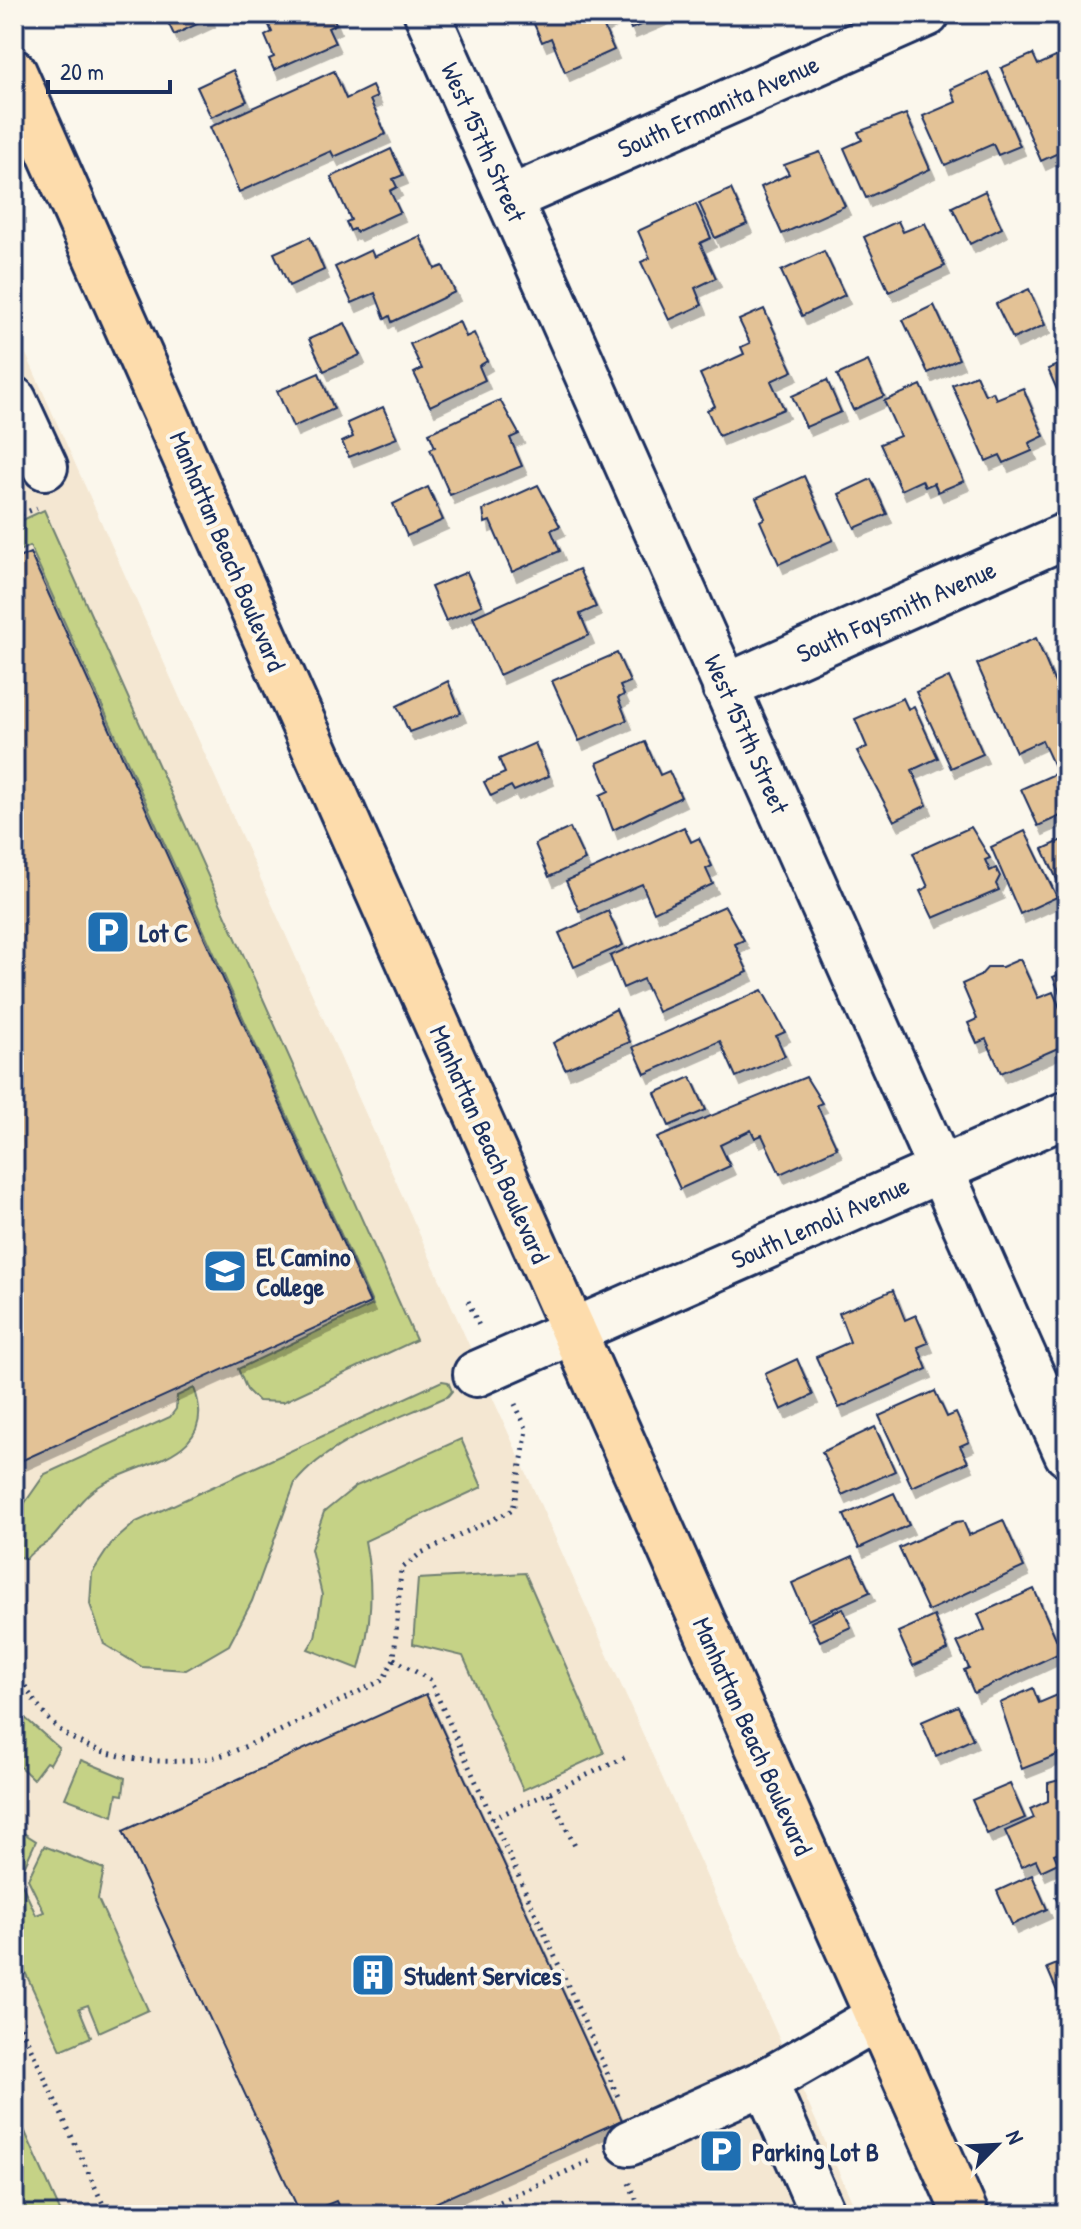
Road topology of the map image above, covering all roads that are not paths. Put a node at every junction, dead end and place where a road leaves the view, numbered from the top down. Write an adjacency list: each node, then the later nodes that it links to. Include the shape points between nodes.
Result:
1 (427, 14): 4 (street, West 157th Street)
2 (927, 14): 4 (street, South Ermanita Avenue)
3 (15, 79): 11 (main road, Manhattan Beach Boulevard)
4 (509, 199): 8 (street, West 157th Street)
5 (14, 400): 6 (street)
6 (45, 467)
7 (1067, 535): 8 (street, South Faysmith Avenue)
8 (725, 687): 10 (street, West 157th Street)
9 (1067, 1114): 10 (street, South Lemoli Avenue)
10 (943, 1169): 11 (street, South Lemoli Avenue); 13 (street, West 157th Street)
11 (574, 1331): 12 (street, South Lemoli Avenue); 14 (main road, Manhattan Beach Boulevard)
12 (476, 1374)
13 (1067, 1454)
14 (878, 2017): 15 (street); 18 (main road, Manhattan Beach Boulevard)
15 (765, 2082): 16 (street); 17 (street)
16 (629, 2143)
17 (823, 2215)
18 (966, 2215)

